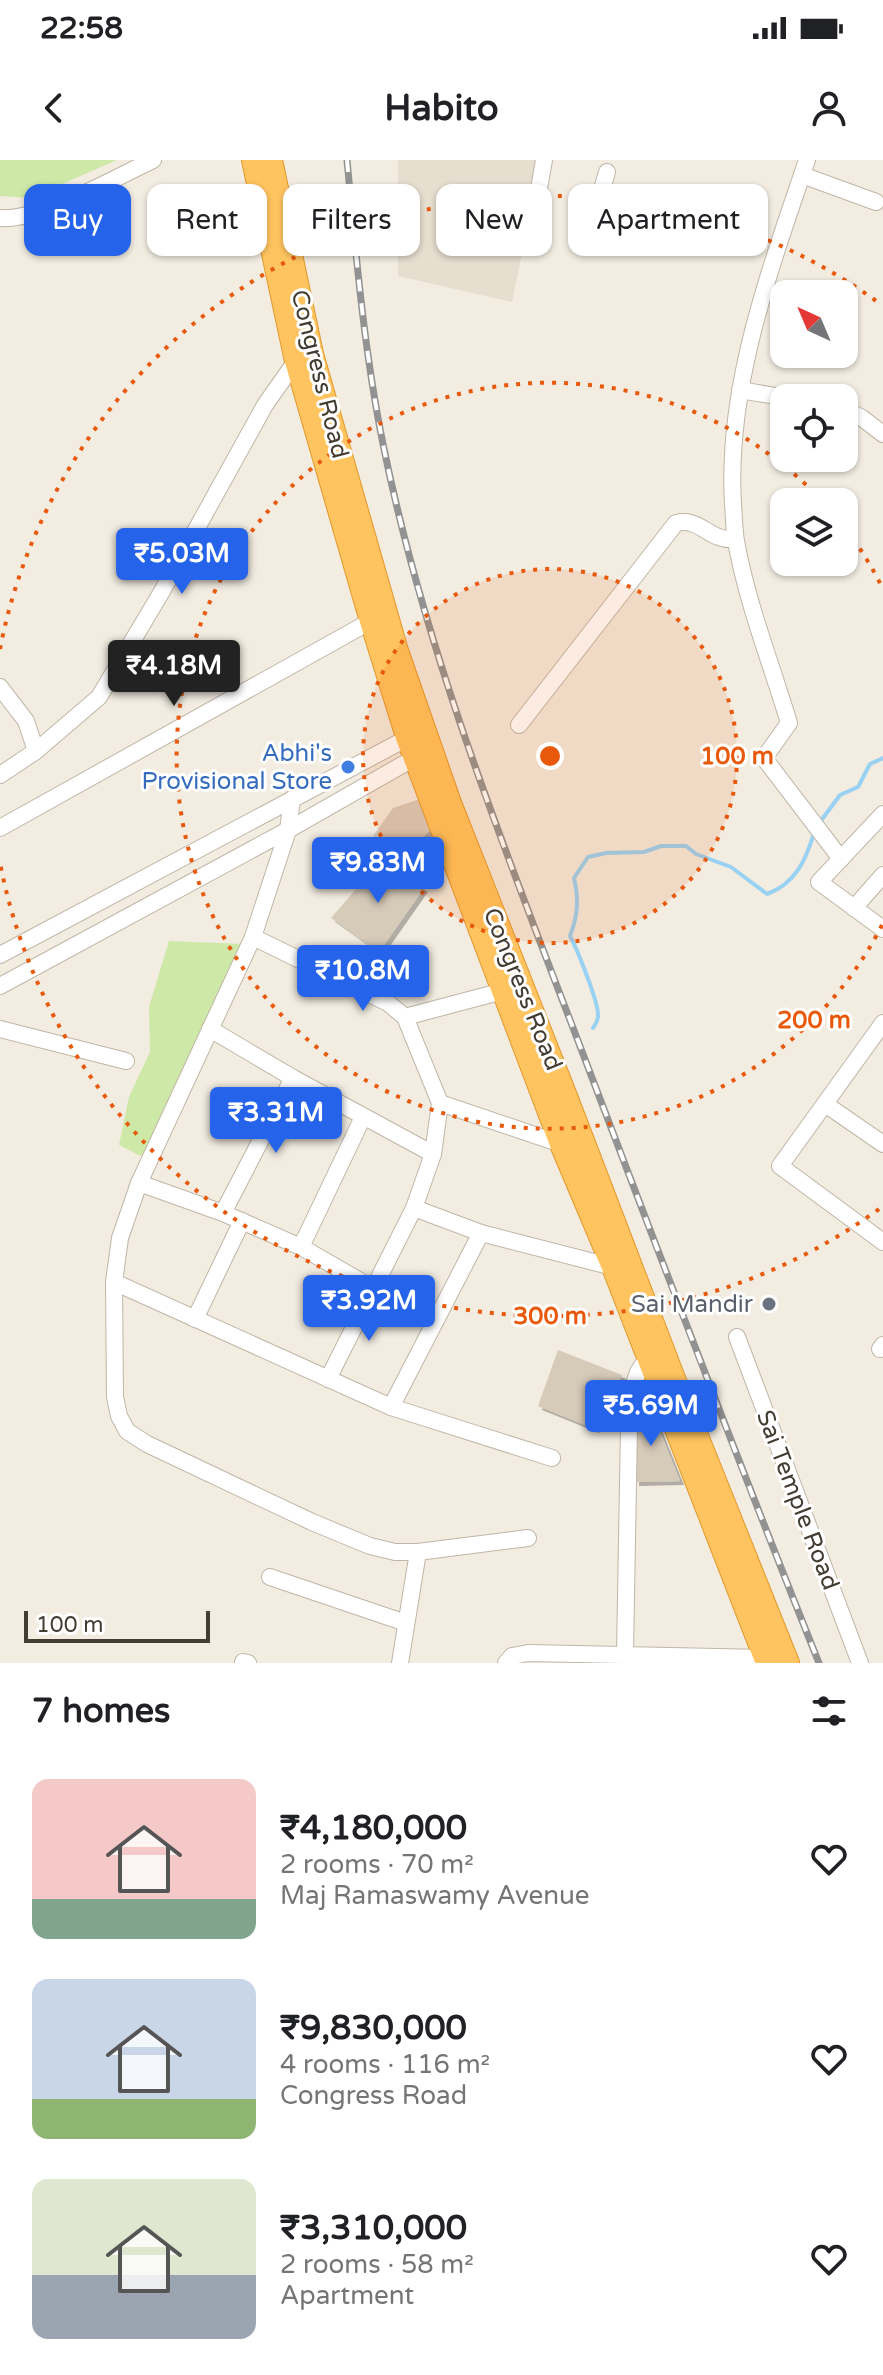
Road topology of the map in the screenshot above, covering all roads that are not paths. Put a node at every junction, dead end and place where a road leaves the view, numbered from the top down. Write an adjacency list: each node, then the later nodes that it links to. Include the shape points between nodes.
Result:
1 (153, 160): 10 (street, via 38,213)
2 (253, 160): 11 (highway, Congress Road)
3 (271, 160): 11 (highway, Congress Road)
4 (544, 160): 7 (street)
5 (804, 168): 9 (street); 12 (street, via 770,271)
6 (607, 172): 8 (street)
7 (540, 184)
8 (604, 184)
9 (876, 202)
10 (0, 218)
11 (304, 358): 17 (highway, Congress Road); 20 (highway, Congress Road, via 397,651); 21 (street, via 265,405 99,697)
12 (740, 390): 13 (street); 16 (street, via 731,465)
13 (770, 395)
14 (858, 416): 15 (street)
15 (883, 434)
16 (735, 539): 19 (street, via 720,539 693,523 676,523); 27 (street, via 789,723 764,758)
17 (371, 621): 20 (highway, Congress Road); 25 (street)
18 (0, 687): 21 (street, via 26,721)
19 (519, 725)
20 (420, 743): 23 (street); 26 (street); 34 (highway, Congress Road); 54 (highway, Congress Road, via 450,803)
21 (36, 751): 22 (street)
22 (0, 775)
23 (292, 799): 26 (street); 32 (street)
24 (883, 814): 27 (street)
25 (0, 828)
26 (288, 830): 31 (street); 33 (street)
27 (841, 859): 29 (street, via 819,882)
28 (883, 875): 29 (street)
29 (854, 908): 30 (street)
30 (883, 929)
31 (253, 937): 35 (street, via 388,1003); 37 (street)
32 (2, 950)
33 (0, 986)
34 (503, 991): 35 (street); 44 (highway, Congress Road)
35 (405, 1017): 41 (street)
36 (0, 1029): 39 (street)
37 (210, 1029): 40 (street); 47 (street)
38 (880, 1034): 42 (street)
39 (126, 1061)
40 (293, 1078): 43 (street); 49 (street)
41 (440, 1103): 44 (street); 46 (street)
42 (825, 1104): 45 (street); 52 (street, via 780,1166)
43 (363, 1117): 46 (street); 53 (street)
44 (561, 1144): 54 (highway, Congress Road)
45 (883, 1144)
46 (433, 1154): 48 (street)
47 (139, 1183): 49 (street); 55 (street, via 120,1238)
48 (414, 1208): 51 (street); 56 (street)
49 (223, 1213): 50 (street)
50 (242, 1221): 53 (street); 57 (street)
51 (481, 1233): 54 (street); 61 (street)
52 (883, 1242)
53 (301, 1247): 56 (street)
54 (622, 1266): 59 (highway, Congress Road); 72 (highway, Congress Road, via 673,1376)
55 (114, 1282): 57 (street); 64 (street, via 115,1397 127,1431 370,1546)
56 (374, 1289): 60 (street)
57 (195, 1319): 60 (street)
58 (737, 1337): 73 (street, Sai Temple Road)
59 (647, 1358): 67 (street, via 633,1387 629,1426); 69 (highway, Congress Road)
60 (328, 1379): 61 (street)
61 (391, 1407): 62 (street)
62 (552, 1458)
63 (528, 1538): 64 (street)
64 (418, 1552): 66 (street)
65 (270, 1577): 66 (street)
66 (406, 1623): 70 (street)
67 (625, 1654): 68 (street); 71 (street, via 528,1653)
68 (701, 1660): 69 (street)
69 (766, 1661)
70 (400, 1663)
71 (506, 1663)
72 (788, 1663)
73 (860, 1663)

